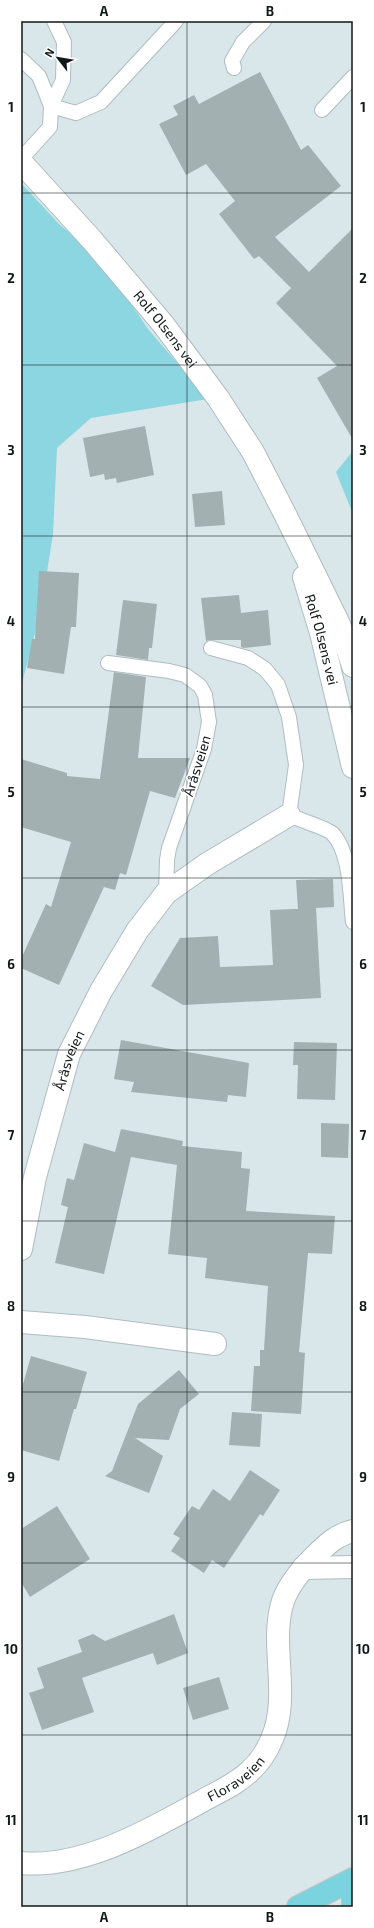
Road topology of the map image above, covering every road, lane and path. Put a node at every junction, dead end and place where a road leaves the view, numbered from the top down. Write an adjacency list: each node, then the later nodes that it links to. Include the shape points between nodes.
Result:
1 (54, 21): 7 (lane, via 64,42 63,80)
2 (176, 21): 7 (lane, via 102,102 76,113)
3 (264, 21): 5 (lane, via 243,42 232,61)
4 (21, 59): 7 (lane, via 39,76)
5 (234, 68)
6 (353, 77): 8 (lane)
7 (51, 106): 9 (lane, via 50,126)
8 (322, 110)
9 (21, 159)
10 (21, 162): 11 (street, Rolf Olsens vei, via 102,252 193,363 253,452)
11 (284, 514): 14 (street, Rolf Olsens vei, via 339,624); 15 (street, Rolf Olsens vei, via 321,633)
12 (211, 648): 16 (lane, via 248,658 265,669 278,685 289,717 296,765)
13 (108, 663): 17 (lane, Åråsveien, via 185,674 200,686 205,695 209,722 204,749 170,848)
14 (353, 666)
15 (353, 767)
16 (289, 815): 17 (street, Åråsveien, via 207,864); 18 (lane, via 331,832 342,849 348,870)
17 (166, 893): 19 (street, Åråsveien, via 137,931 101,991 70,1054 35,1177)
18 (353, 922)
19 (21, 1249)
20 (21, 1322): 21 (street, via 85,1327)
21 (214, 1344)
22 (353, 1531): 23 (street, Floraveien, via 331,1540)
23 (303, 1568): 24 (street); 25 (street, Floraveien, via 289,1588 280,1612 278,1723 268,1749 250,1772 177,1815 119,1843 71,1859)
24 (353, 1568)
25 (21, 1863)
26 (353, 1879): 28 (highway)
27 (353, 1891): 29 (highway)
28 (298, 1907)
29 (353, 1907)

